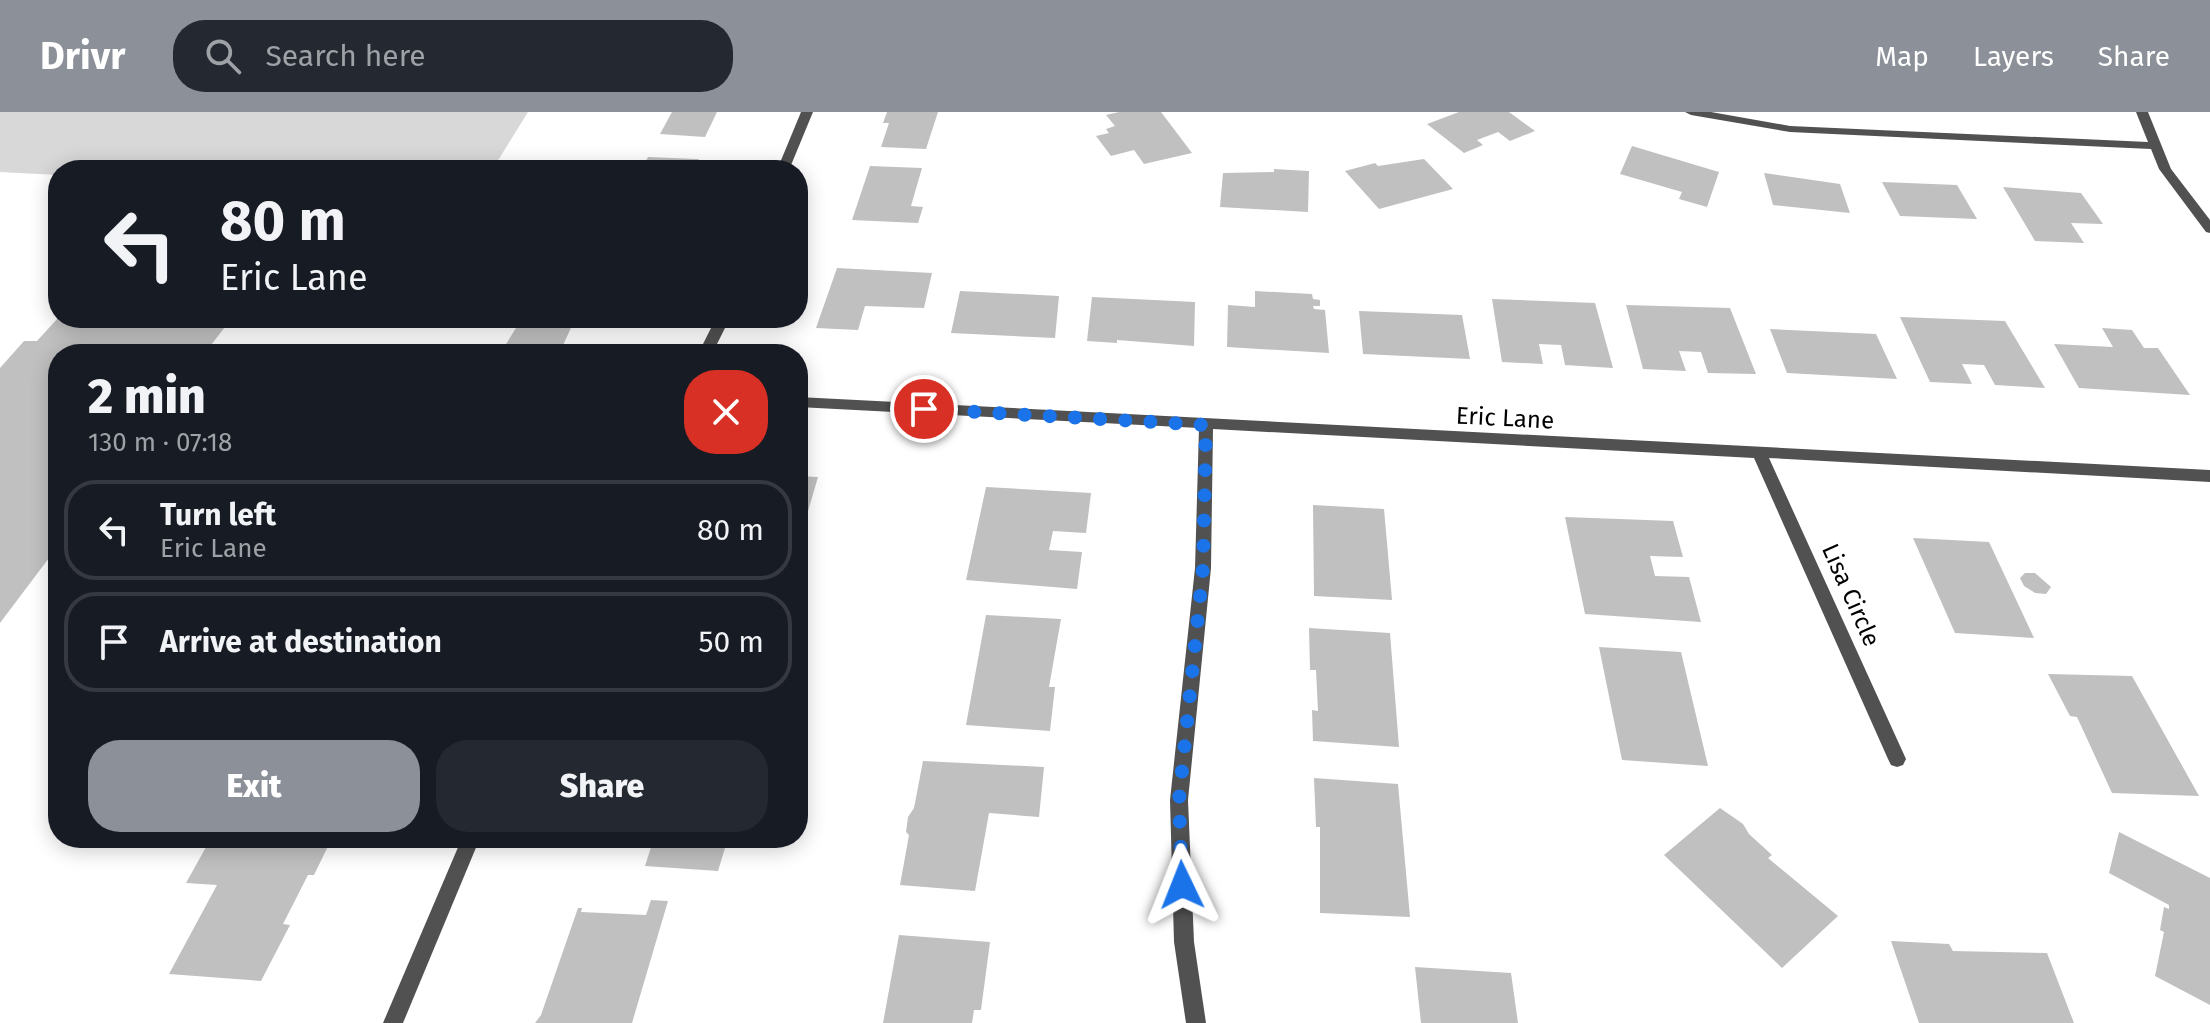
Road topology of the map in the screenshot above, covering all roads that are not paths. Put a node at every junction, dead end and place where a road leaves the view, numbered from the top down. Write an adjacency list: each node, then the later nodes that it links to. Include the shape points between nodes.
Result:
1 (807, 112): 5 (street)
2 (1691, 112): 4 (street, via 1790,129)
3 (2142, 112): 4 (street)
4 (2155, 146): 6 (street, via 2165,169)
5 (787, 160)
6 (2210, 229)
7 (808, 403): 8 (street, Eric Lane)
8 (1206, 425): 9 (street, Eric Lane); 14 (street, via 1203,568 1179,800 1184,942)
9 (1759, 452): 10 (street, Eric Lane); 11 (street, Lisa Circle)
10 (2210, 476)
11 (1897, 759)
12 (467, 848): 13 (street)
13 (393, 1023)
14 (1196, 1023)

